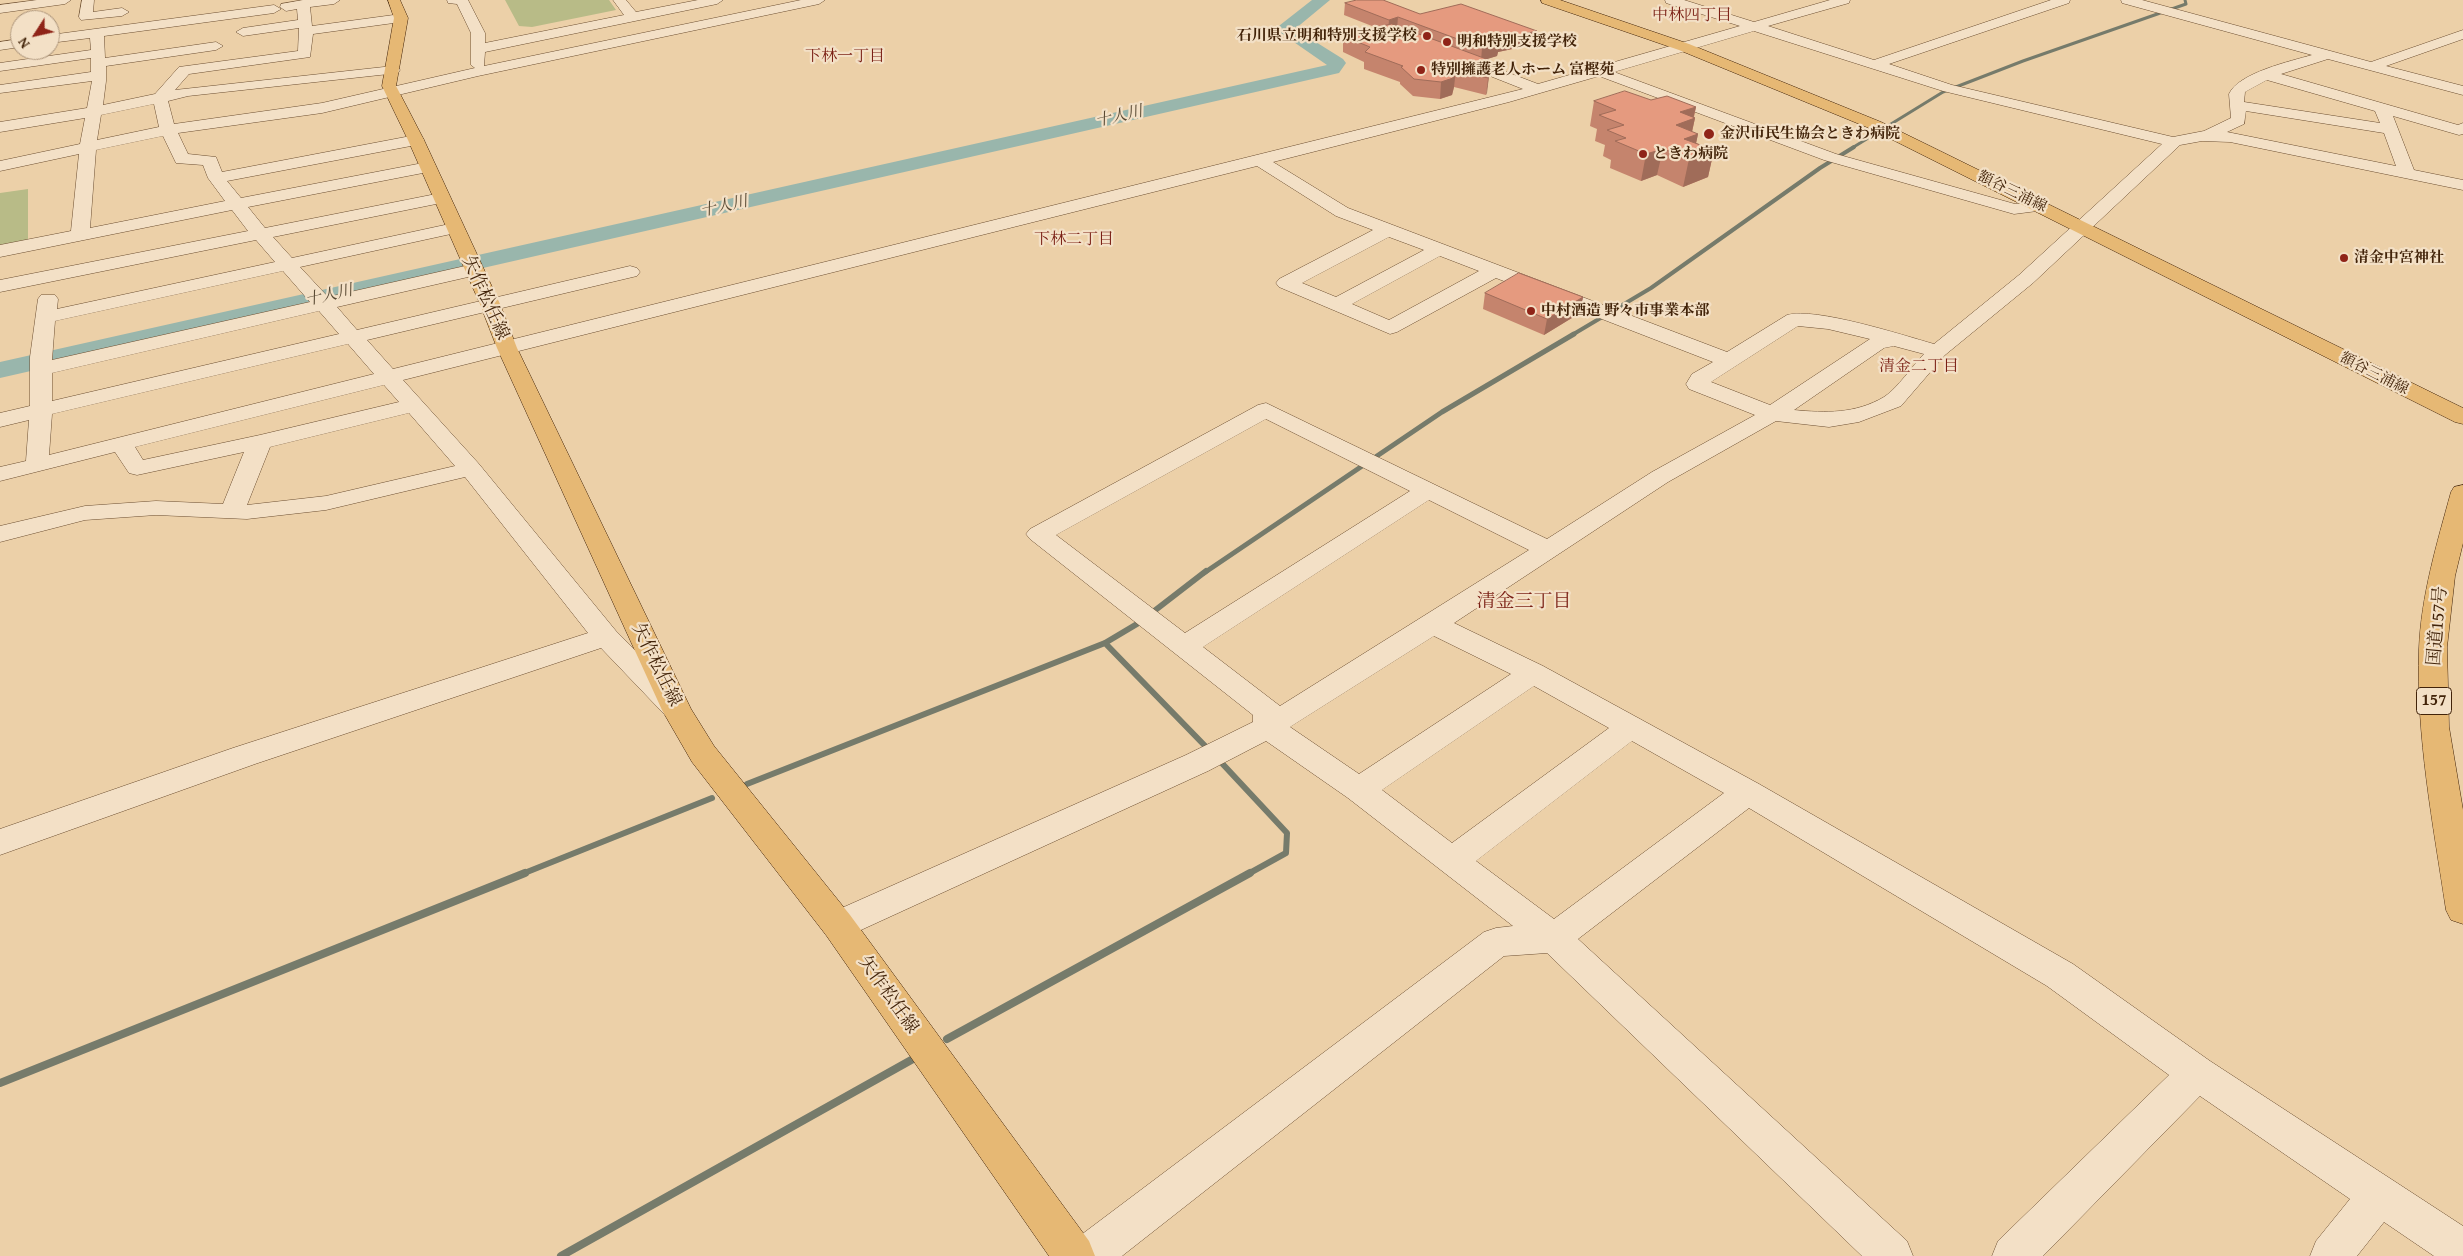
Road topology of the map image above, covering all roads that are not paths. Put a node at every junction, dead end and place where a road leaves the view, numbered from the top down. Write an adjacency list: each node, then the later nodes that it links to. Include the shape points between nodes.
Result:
1 (65, 0): 17 (street)
2 (88, 0): 20 (street)
3 (334, 0): 16 (street)
4 (394, 0): 23 (main road, 矢作松任線)
5 (461, 0): 31 (street, via 478,33)
6 (619, 0): 21 (street)
7 (818, 0): 24 (street)
8 (1547, 0): 30 (main road, 額谷三浦線)
9 (1671, 0): 25 (street)
10 (1844, 0): 25 (street)
11 (2064, 0): 36 (street)
12 (2127, 0): 35 (street)
13 (208, 1): 22 (street)
14 (711, 1): 21 (street); 24 (street)
15 (273, 4): 16 (street); 19 (street)
16 (303, 4): 26 (street)
17 (0, 9)
18 (133, 10): 20 (street)
19 (244, 13): 22 (street); 26 (street, via 243,32)
20 (81, 17): 27 (street)
21 (633, 17): 31 (street)
22 (207, 18): 27 (street)
23 (401, 18): 26 (street); 41 (main road, 矢作松任線)
24 (730, 19): 42 (street)
25 (1755, 26): 30 (street); 36 (street)
26 (306, 27): 34 (street)
27 (90, 34): 29 (street); 39 (street)
28 (2463, 34): 37 (street)
29 (60, 38)
30 (1684, 47): 43 (street); 78 (main road, 額谷三浦線, via 1883,129)
31 (478, 49): 42 (street)
32 (233, 52): 34 (street); 39 (street); 40 (street)
33 (1440, 52): 50 (street)
34 (305, 54): 47 (street)
35 (2328, 54): 37 (street); 45 (street)
36 (1876, 64): 68 (street, via 1954,89)
37 (2372, 66): 51 (street)
38 (0, 67): 39 (street)
39 (98, 68): 46 (street); 49 (street); 56 (street)
40 (184, 70): 44 (street); 53 (street)
41 (393, 70): 47 (street); 52 (main road, 矢作松任線, via 389,86)
42 (478, 72): 52 (street)
43 (1600, 72): 50 (street); 78 (street, via 1837,159 2014,209)
44 (158, 73)
45 (2267, 75): 54 (street, via 2249,82 2238,91); 55 (street)
46 (116, 79)
47 (298, 80): 48 (street)
48 (265, 84): 53 (street); 58 (street)
49 (0, 89)
50 (1537, 89): 70 (street)
51 (2463, 90)
52 (393, 92): 57 (street); 59 (main road, 矢作松任線)
53 (160, 98): 56 (street); 64 (street)
54 (2237, 105): 63 (street); 66 (street, via 2238,120)
55 (2382, 108): 62 (street, via 2459,130); 63 (street)
56 (93, 112): 61 (street); 69 (street)
57 (276, 115): 58 (street); 65 (street)
58 (226, 122): 64 (street)
59 (408, 122): 60 (street); 67 (main road, 矢作松任線)
60 (389, 126)
61 (0, 127)
62 (2463, 128)
63 (2389, 129): 73 (street)
64 (168, 130): 69 (street); 74 (street, via 182,159 210,161)
65 (249, 133)
66 (2210, 134): 68 (street); 73 (street)
67 (416, 140): 72 (main road, 矢作松任線); 74 (street)
68 (2174, 142): 79 (street)
69 (88, 147): 71 (street); 82 (street)
70 (1259, 160): 81 (street, via 1342,212); 99 (street)
71 (0, 166)
72 (428, 167): 76 (main road, 矢作松任線); 77 (street)
73 (2407, 173): 75 (street)
74 (216, 178): 77 (street)
75 (2463, 185)
76 (441, 198): 80 (main road, 矢作松任線); 83 (street)
77 (237, 205): 82 (street); 83 (street)
78 (2039, 206): 79 (main road, 額谷三浦線)
79 (2083, 227): 100 (street); 107 (main road, 額谷三浦線)
80 (454, 228): 87 (main road, 矢作松任線); 88 (street)
81 (1388, 230): 85 (street); 95 (street, via 1286,283)
82 (80, 235): 84 (street)
83 (261, 235): 88 (street); 91 (street)
84 (49, 240): 86 (street); 91 (street)
85 (1438, 250): 89 (street); 95 (street)
86 (0, 251)
87 (471, 264): 93 (street); 94 (main road, 矢作松任線)
88 (290, 265): 93 (street); 96 (street, via 227,278 229,296)
89 (1494, 271): 95 (street, via 1390,328); 101 (street)
90 (630, 272): 94 (street)
91 (49, 276): 92 (street); 96 (street)
92 (0, 286)
93 (318, 298): 97 (street); 102 (street)
94 (490, 304): 97 (street); 99 (main road, 矢作松任線)
95 (1336, 305)
96 (46, 326): 102 (street)
97 (354, 336): 103 (street); 105 (street)
98 (1893, 339): 100 (street); 101 (street, via 1828,323 1794,319); 106 (street, via 1877,344)
99 (507, 348): 103 (street); 123 (main road, 矢作松任線)
100 (1938, 351): 106 (street, via 1893,401 1851,417 1829,420)
101 (1730, 360): 106 (street, via 1697,384)
102 (41, 363): 105 (street)
103 (390, 378): 104 (street); 110 (street)
104 (414, 405): 109 (street); 112 (street)
105 (41, 411): 108 (street); 111 (street)
106 (1772, 414): 118 (street, via 1660,477)
107 (2463, 418)
108 (0, 420)
109 (260, 442): 110 (street, via 138,468); 116 (street)
110 (122, 444): 111 (street)
111 (37, 465): 113 (street)
112 (471, 469): 116 (street, via 326,503); 120 (street)
113 (1, 480)
114 (1428, 490): 118 (street); 121 (street); 121 (street, via 1266,410 1039,534)
115 (2463, 492): 130 (main road, 国道157号 / 157, via 2442,576 2433,647 2434,727)
116 (232, 511): 117 (street, via 156,508 85,513)
117 (0, 534)
118 (1546, 549): 119 (street)
119 (1434, 624): 122 (street); 125 (street)
120 (606, 637): 123 (street); 128 (street, via 244,756)
121 (1183, 646): 125 (street, via 1268,711)
122 (1533, 673): 124 (street); 126 (street)
123 (677, 710): 131 (main road, 矢作松任線, via 704,754)
124 (1631, 727): 127 (street); 129 (street)
125 (1259, 732): 126 (street); 131 (street)
126 (1359, 790): 129 (street)
127 (1748, 792): 132 (street); 133 (street, via 2060,975)
128 (0, 842)
129 (1452, 861): 132 (street)
130 (2463, 910)
131 (838, 925): 136 (main road, 矢作松任線)
132 (1554, 938): 137 (street, via 1496,942); 138 (street)
133 (2197, 1073): 134 (street); 139 (street)
134 (2379, 1195): 135 (street); 140 (street)
135 (2463, 1251)
136 (1074, 1256)
137 (1088, 1256)
138 (1892, 1256)
139 (2013, 1256)
140 (2331, 1256)

